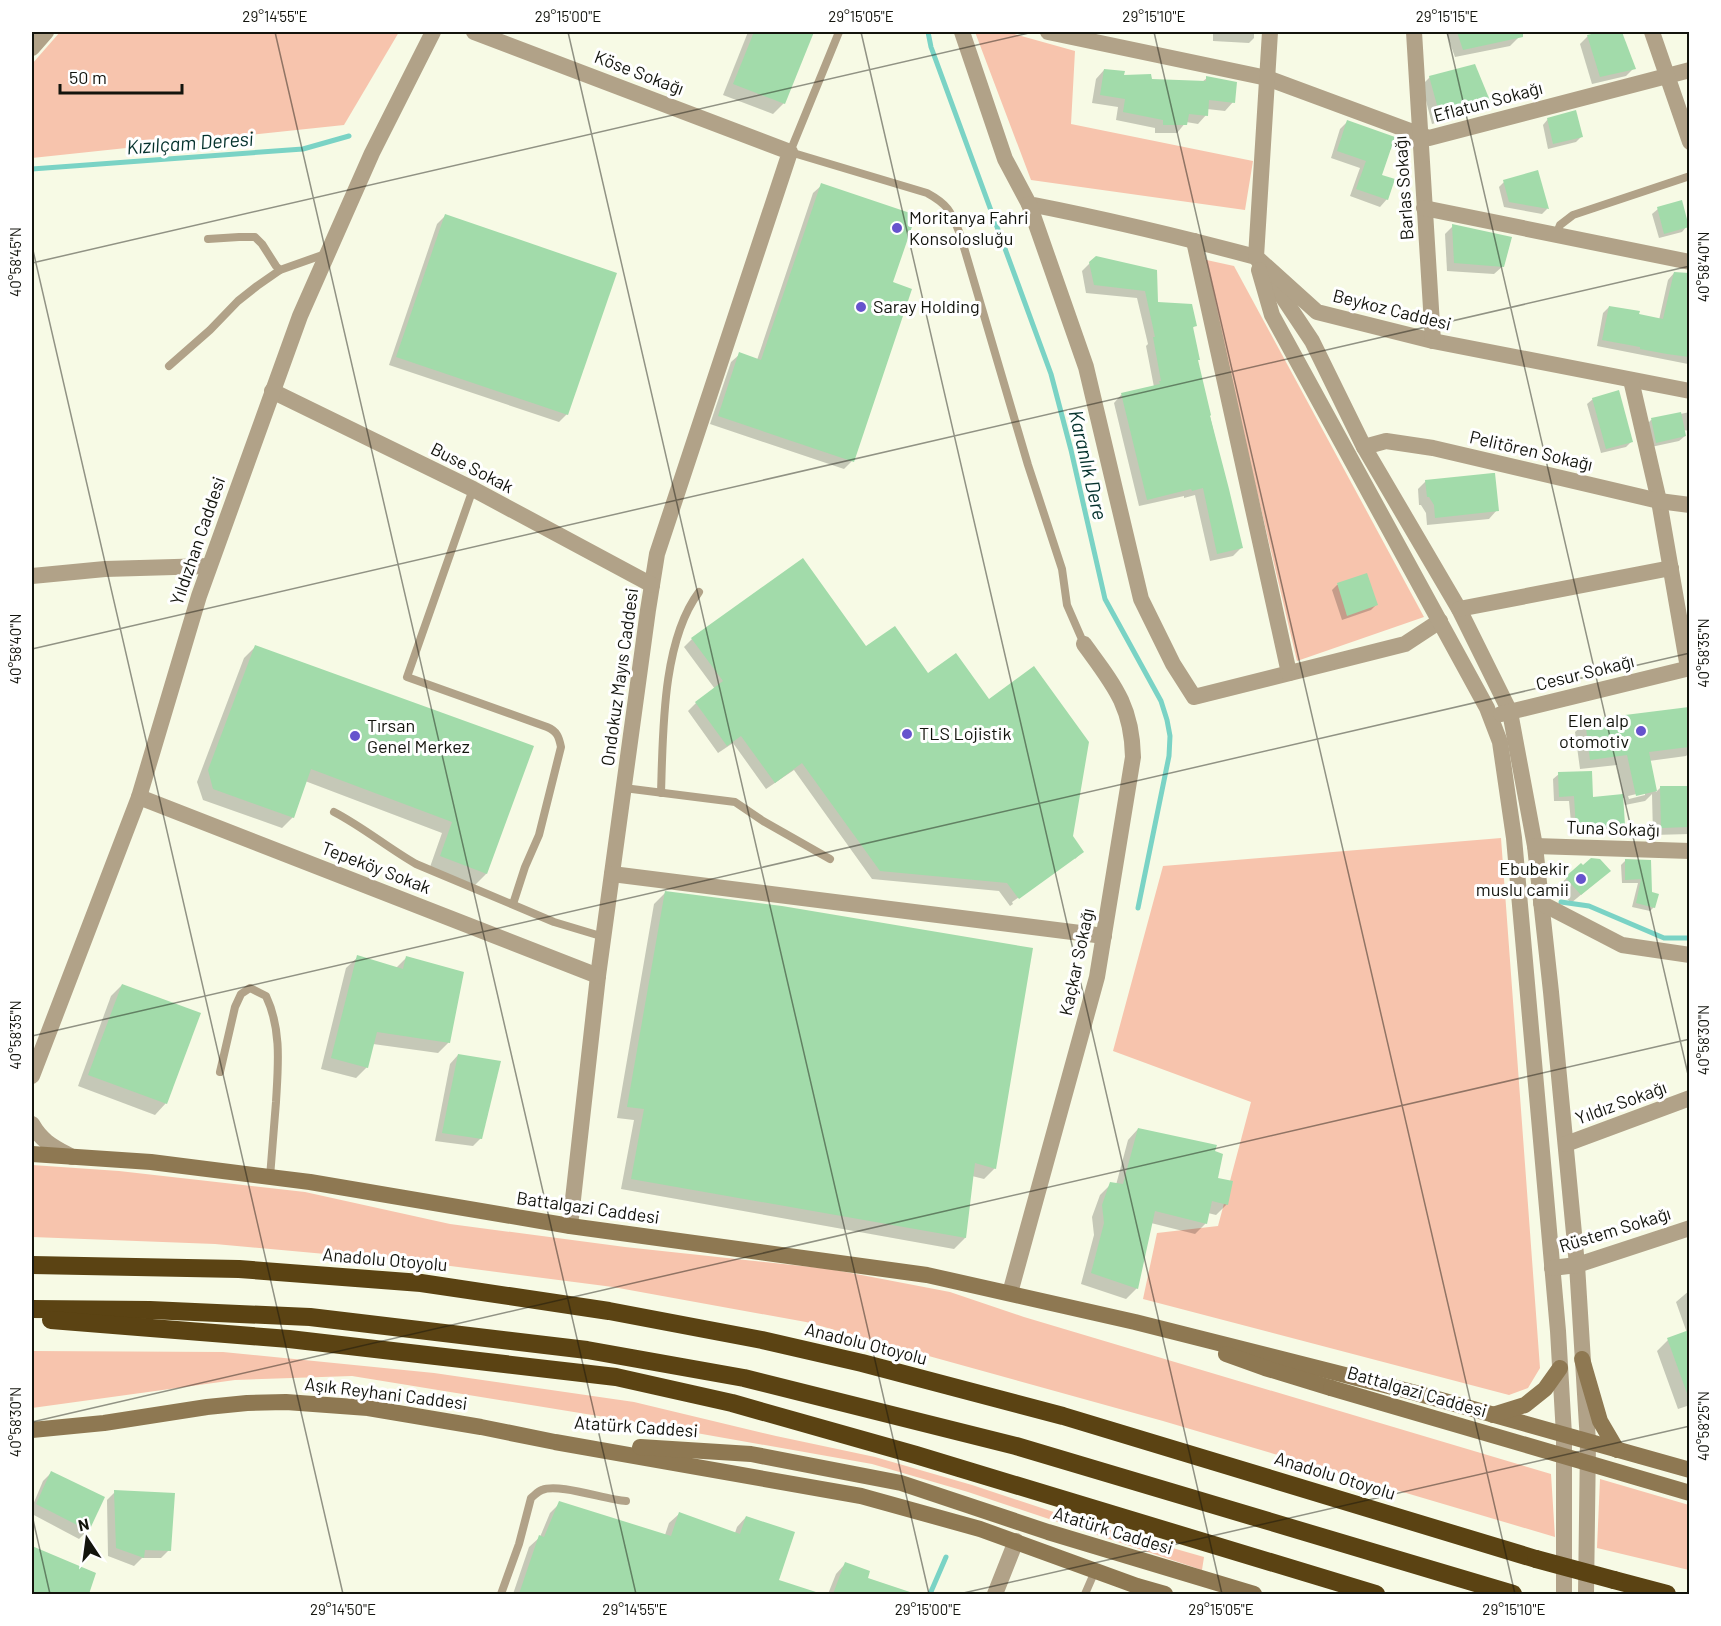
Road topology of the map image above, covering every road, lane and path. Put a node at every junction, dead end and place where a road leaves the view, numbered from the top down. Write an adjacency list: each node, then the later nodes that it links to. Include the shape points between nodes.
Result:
1 (46, 32): 10 (street)
2 (433, 32): 23 (street, Yıldızhan Caddesi, via 372,153)
3 (474, 32): 16 (street, Köse Sokağı)
4 (839, 32): 16 (lane)
5 (962, 32): 18 (street, via 1005,159)
6 (1048, 32): 13 (street, Eflatun Sokağı)
7 (1270, 32): 13 (street)
8 (1414, 32): 14 (street, Barlas Sokağı)
9 (1652, 32): 12 (street)
10 (32, 48)
11 (1689, 70): 12 (street, Eflatun Sokağı)
12 (1668, 75): 14 (street, Eflatun Sokağı, via 1429,138); 15 (street)
13 (1267, 78): 14 (street, Eflatun Sokağı); 24 (street)
14 (1420, 134): 19 (street, Barlas Sokağı)
15 (1689, 142)
16 (790, 152): 39 (street, Ondokuz Mayıs Caddesi, via 657,555); 43 (lane, via 927,193 943,201 952,216 1062,569 1067,605)
17 (1689, 176): 20 (lane, via 1573,215 1560,225)
18 (1029, 204): 22 (street); 45 (street, via 1086,368 1141,598 1173,664 1194,697)
19 (1424, 208): 20 (street); 27 (street, Barlas Sokağı)
20 (1556, 235): 25 (street)
21 (208, 239): 26 (lane, via 255,237)
22 (1194, 241): 24 (street); 45 (street)
23 (328, 253): 26 (lane); 30 (street, Yıldızhan Caddesi)
24 (1256, 257): 27 (street, Beykoz Caddesi, via 1317,312); 32 (street, via 1312,341); 42 (street, via 1272,315)
25 (1689, 262)
26 (280, 270): 28 (lane, via 238,301)
27 (1433, 341): 29 (street, Beykoz Caddesi)
28 (169, 366)
29 (1631, 380): 31 (street, Beykoz Caddesi); 34 (street)
30 (272, 391): 33 (street, Buse Sokak); 36 (street, Yıldızhan Caddesi)
31 (1689, 391)
32 (1364, 447): 34 (street, Pelitören Sokağı, via 1386,441 1433,448); 41 (street)
33 (473, 489): 39 (street, Buse Sokak); 57 (lane, via 407,677 557,734 561,747 539,835)
34 (1659, 501): 35 (street, Pelitören Sokağı); 37 (street)
35 (1689, 505)
36 (209, 566): 38 (street); 50 (street, Yıldızhan Caddesi)
37 (1671, 568): 41 (street); 44 (street)
38 (32, 576)
39 (652, 585): 48 (street, Ondokuz Mayıs Caddesi)
40 (699, 592): 49 (lane, via 684,617 670,674 663,717)
41 (1459, 609): 46 (street)
42 (1440, 621): 45 (street, via 1405,644); 47 (street)
43 (1084, 644): 58 (street, Kaçkar Sokağı, via 1128,714 1133,743)
44 (1689, 668): 46 (street, Cesur Sokağı)
45 (1289, 673)
46 (1510, 712): 47 (street, Cesur Sokağı); 52 (street)
47 (1491, 716): 74 (street, via 1500,742 1514,838)
48 (624, 788): 49 (lane); 55 (street, Ondokuz Mayıs Caddesi)
49 (661, 793): 54 (lane, via 735,802)
50 (140, 797): 61 (street, Tepeköy Sokak); 63 (street, Yıldızhan Caddesi)
51 (334, 812): 57 (lane, via 416,864)
52 (1535, 846): 53 (street, Tuna Sokağı); 56 (street)
53 (1689, 850)
54 (830, 859)
55 (612, 874): 58 (street); 59 (street, Ondokuz Mayıs Caddesi)
56 (1541, 903): 60 (street, via 1622,945); 66 (street)
57 (513, 904): 59 (lane)
58 (1104, 936): 75 (street, Kaçkar Sokağı, via 1094,988)
59 (604, 937): 61 (street, Ondokuz Mayıs Caddesi)
60 (1689, 955)
61 (598, 976): 70 (street, Ondokuz Mayıs Caddesi)
62 (220, 1072): 69 (lane, via 231,1019 241,994 250,988 266,996 276,1027 279,1057)
63 (32, 1076)
64 (1689, 1098): 66 (street, Yıldız Sokağı)
65 (32, 1124): 68 (street, via 39,1136)
66 (1566, 1144): 73 (street)
67 (32, 1154): 68 (main road, Battalgazi Caddesi)
68 (72, 1156): 69 (main road, Battalgazi Caddesi)
69 (270, 1177): 70 (main road, Battalgazi Caddesi)
70 (570, 1226): 75 (main road, Battalgazi Caddesi, via 927,1275)
71 (1689, 1228): 73 (street, Rüstem Sokağı)
72 (32, 1265): 102 (highway, Anadolu Otoyolu, bridge, via 238,1269 421,1283 609,1311 762,1340 1063,1416 1536,1559)
73 (1577, 1265): 74 (street, Rüstem Sokağı); 79 (street)
74 (1552, 1269): 80 (street)
75 (1010, 1293): 78 (main road, Battalgazi Caddesi)
76 (32, 1310): 99 (highway, via 310,1317 587,1350 744,1378 1016,1446)
77 (32, 1318): 98 (highway, via 289,1339 616,1377 732,1402)
78 (1136, 1322): 81 (main road, Battalgazi Caddesi); 88 (main road, Battalgazi Caddesi, bridge, via 1265,1368)
79 (1582, 1359): 85 (street); 86 (main road, via 1600,1421)
80 (1560, 1368): 81 (main road, via 1545,1389 1525,1405); 83 (street)
81 (1493, 1415): 83 (main road, Battalgazi Caddesi)
82 (32, 1431): 84 (main road, Aşık Reyhani Caddesi, via 207,1407 285,1402 368,1408)
83 (1564, 1435): 85 (main road, Battalgazi Caddesi); 100 (street)
84 (555, 1442): 90 (main road, Atatürk Caddesi, via 861,1496); 97 (main road, Atatürk Caddesi, via 752,1454 901,1483)
85 (1588, 1442): 86 (main road, Battalgazi Caddesi); 101 (street)
86 (1617, 1450): 87 (main road, Battalgazi Caddesi)
87 (1689, 1470)
88 (1689, 1493)
89 (626, 1501): 93 (lane, via 556,1488 542,1490 531,1498)
90 (1016, 1541): 91 (main road, Atatürk Caddesi); 94 (street)
91 (1095, 1570): 92 (main road, Atatürk Caddesi); 95 (lane)
92 (1138, 1590): 96 (main road, Atatürk Caddesi)
93 (501, 1594)
94 (995, 1594)
95 (1085, 1594)
96 (1165, 1594)
97 (1254, 1594)
98 (1376, 1594)
99 (1513, 1594)
100 (1564, 1594)
101 (1586, 1594)
102 (1667, 1594)

